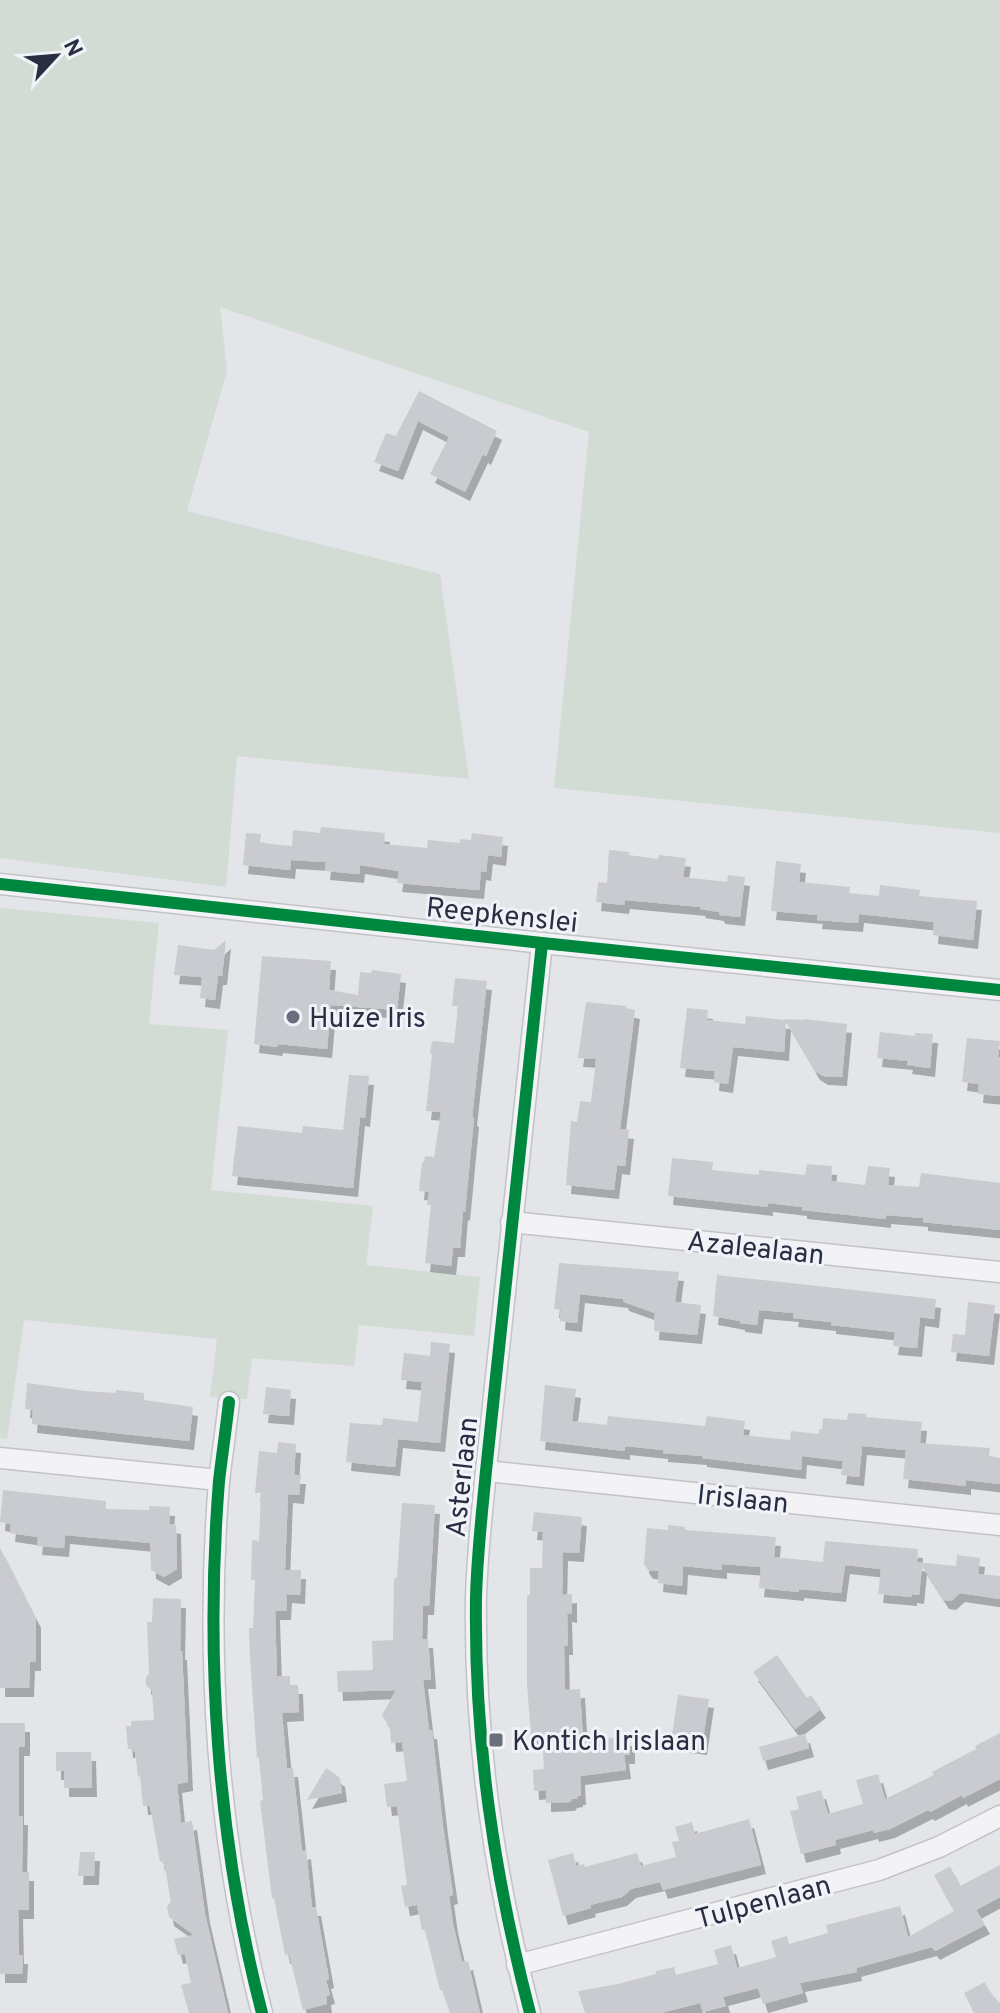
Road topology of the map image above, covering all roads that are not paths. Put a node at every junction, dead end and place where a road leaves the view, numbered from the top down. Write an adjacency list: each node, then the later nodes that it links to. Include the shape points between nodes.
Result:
1 (0, 884): 2 (street, Reepkenslei)
2 (542, 943): 3 (street, Reepkenslei); 4 (street, Asterlaan)
3 (1000, 990)
4 (511, 1222): 5 (street, Azalealaan); 8 (street, Asterlaan)
5 (1000, 1272)
6 (229, 1402): 9 (street)
7 (0, 1458): 9 (street)
8 (486, 1471): 10 (street, Irislaan); 12 (street, Asterlaan, via 476,1596 480,1734 497,1868)
9 (219, 1480): 13 (street, via 214,1585 219,1754 241,1916)
10 (1000, 1525)
11 (1000, 1816): 12 (street, Tulpenlaan, via 879,1870)
12 (517, 1965): 14 (street, Asterlaan)
13 (262, 2013)
14 (530, 2013)

